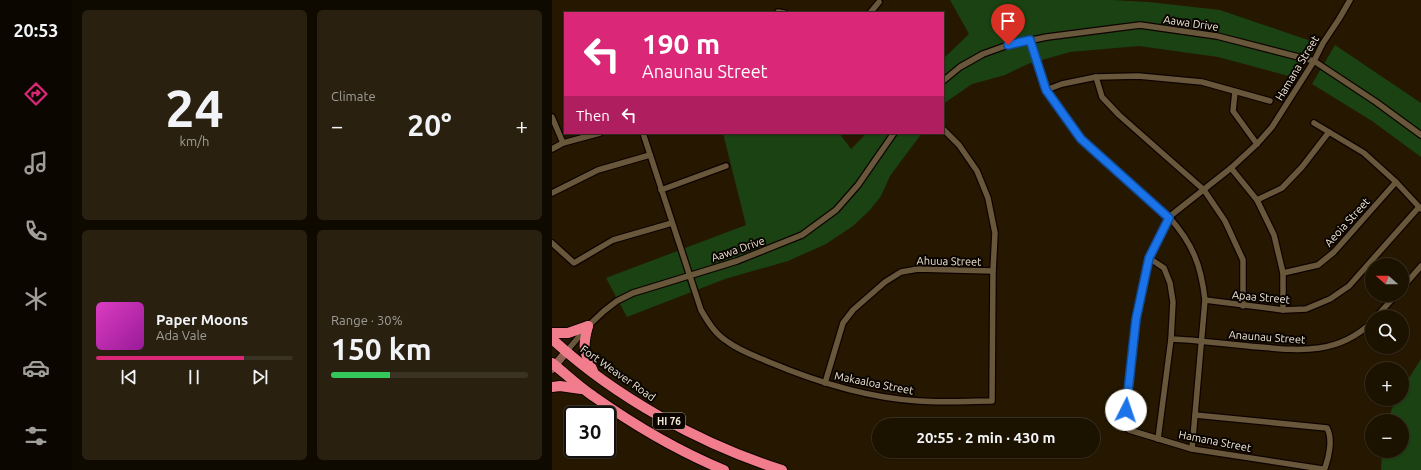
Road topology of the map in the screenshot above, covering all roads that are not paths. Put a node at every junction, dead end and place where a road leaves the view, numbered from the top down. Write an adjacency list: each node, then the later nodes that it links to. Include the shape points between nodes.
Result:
1 (1350, 0): 5 (street, Hamana Street)
2 (879, 2): 3 (street)
3 (871, 12)
4 (1030, 40): 5 (street, Aawa Drive, via 1140,25 1217,36); 7 (street, Aawa Drive, via 983,54 960,67); 8 (street)
5 (1314, 61): 18 (street, Aawa Drive); 20 (street, Hamana Street, via 1272,127)
6 (1096, 78): 8 (street, Hamana Street, via 1062,84); 9 (street, Hamana Street, via 1164,78 1202,82); 27 (street, via 1102,97 1119,115)
7 (944, 80)
8 (1046, 90): 31 (street, via 1081,139)
9 (1236, 92): 10 (street, Hamana Street); 20 (street, via 1233,111)
10 (1270, 101)
11 (552, 117): 19 (street)
12 (1314, 124): 14 (street)
13 (944, 130): 36 (street, Makaaloa Street, via 959,145 977,171 988,198 995,233)
14 (1329, 132): 25 (street, via 1364,153); 29 (street, via 1282,188)
15 (596, 134): 19 (street)
16 (643, 134): 22 (street, Makaaloa Street)
17 (893, 134): 38 (street, Aawa Drive, via 858,186 836,210 802,235 737,261)
18 (1421, 135)
19 (563, 143): 21 (street)
20 (1257, 144): 24 (street, Hamana Street)
21 (552, 149)
22 (650, 155): 26 (street, Makaaloa Street); 28 (street, via 598,170)
23 (726, 166): 26 (street)
24 (1231, 168): 27 (street, Hamana Street); 29 (street)
25 (1396, 182): 30 (street); 37 (street, Aeoia Street, via 1334,252 1318,264)
26 (661, 190): 32 (street, Makaaloa Street)
27 (1204, 190): 31 (street, Hamana Street); 42 (street, via 1225,221 1243,260)
28 (552, 193)
29 (1257, 200): 37 (street, via 1274,235)
30 (1420, 208): 43 (street, Apaa Street, via 1349,286 1330,299 1306,309)
31 (1169, 218): 34 (street, Hamana Street); 40 (street, via 1191,246 1202,277)
32 (672, 223): 33 (street, via 613,240 574,263); 38 (street, Makaaloa Street)
33 (552, 243)
34 (1149, 258): 48 (street, via 1164,268 1170,283 1173,302); 58 (street, Hamana Street, via 1136,319 1125,421 1129,430)
35 (1421, 266): 39 (street)
36 (993, 271): 54 (street, Ahuua Street, via 918,269 901,272 885,282 842,323); 54 (street, Makaaloa Street, via 992,401 918,401)
37 (1283, 273): 43 (street)
38 (689, 275): 45 (street, Aawa Drive, via 633,293 617,301); 54 (street, Makaaloa Street, via 700,310 711,328 726,342 790,371)
39 (1409, 280)
40 (1205, 300): 42 (street, Apaa Street); 50 (street)
41 (1390, 302): 44 (street)
42 (1243, 306): 43 (street, Apaa Street)
43 (1283, 310)
44 (1382, 310)
45 (588, 326): 47 (highway, via 568,333); 51 (street, Aawa Drive); 53 (highway, via 584,350)
46 (1365, 328): 50 (street, Anaunau Street, via 1333,346 1310,350 1285,350)
47 (552, 333)
48 (1171, 338): 50 (street, Anaunau Street); 58 (street)
49 (552, 339): 51 (highway, Fort Weaver Road / HI 76)
50 (1201, 340): 57 (street)
51 (566, 352): 52 (street); 53 (highway, Fort Weaver Road / HI 76)
52 (553, 366): 56 (highway, HI 76)
53 (594, 373): 62 (highway, Fort Weaver Road / HI 76, via 636,402 693,434 725,450)
54 (825, 383)
55 (552, 387): 56 (highway)
56 (584, 390): 61 (highway, HI 76, via 650,433)
57 (1195, 415): 59 (street); 60 (street, via 1327,428 1330,444 1325,468)
58 (1158, 439): 59 (street, Hamana Street)
59 (1192, 449): 60 (street, Hamana Street)
60 (1322, 469)
61 (724, 470)
62 (782, 470)

